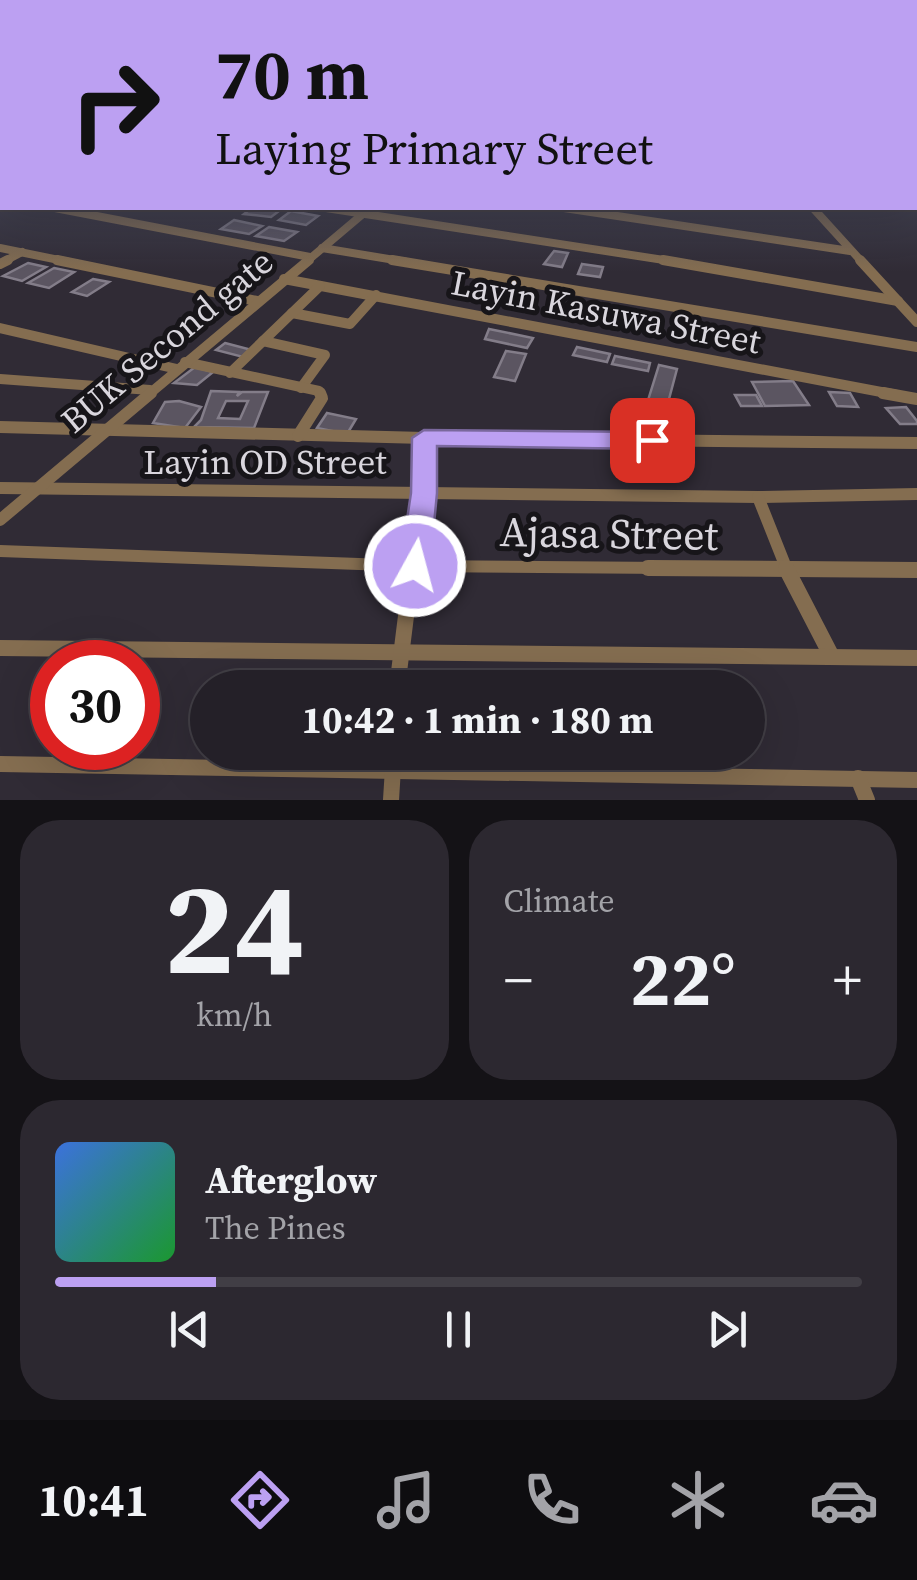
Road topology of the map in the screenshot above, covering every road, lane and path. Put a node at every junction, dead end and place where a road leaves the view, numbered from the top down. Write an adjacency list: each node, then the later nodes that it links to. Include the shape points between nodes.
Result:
1 (65, 210): 9 (street)
2 (577, 210): 7 (street)
3 (814, 210): 7 (street)
4 (367, 211): 6 (street, BUK Second gate); 15 (street)
5 (0, 248): 8 (street)
6 (322, 248): 9 (street, BUK Second gate); 22 (street)
7 (850, 251): 15 (street)
8 (22, 252): 10 (street); 14 (street)
9 (310, 257): 11 (street, BUK Second gate)
10 (0, 264)
11 (284, 279): 12 (street, Layin Kasuwa Street); 14 (street, BUK Second gate)
12 (320, 286): 13 (street, Layin Kasuwa Street); 16 (street)
13 (376, 296): 16 (street, via 350,324); 28 (street, Layin Kasuwa Street)
14 (257, 300): 23 (street, BUK Second gate)
15 (898, 301): 17 (street)
16 (292, 313): 21 (street)
17 (917, 322)
18 (0, 328): 20 (street)
19 (0, 336): 20 (street)
20 (36, 339): 23 (street)
21 (264, 340): 24 (street); 26 (street, via 325,356)
22 (917, 347)
23 (181, 365): 24 (street); 27 (street, BUK Second gate)
24 (230, 373): 26 (street)
25 (0, 379): 27 (street)
26 (301, 388): 31 (street, via 319,391 322,398)
27 (151, 390): 30 (street, BUK Second gate)
28 (917, 399)
29 (0, 427): 30 (street)
30 (101, 432): 31 (street); 35 (street, BUK Second gate)
31 (298, 436): 32 (street)
32 (424, 438): 33 (street); 36 (street)
33 (917, 443)
34 (0, 488): 35 (street, Layin OD Street)
35 (34, 491): 36 (street, Layin OD Street); 39 (street, BUK Second gate)
36 (424, 493): 38 (street, Layin OD Street); 41 (street)
37 (917, 494): 38 (street, Layin OD Street)
38 (758, 497): 42 (street)
39 (0, 520)
40 (0, 551): 41 (street, Ajasa Street)
41 (415, 566): 42 (street, Ajasa Street); 45 (street)
42 (787, 570): 43 (street, Ajasa Street); 46 (street)
43 (917, 570)
44 (0, 648): 45 (street)
45 (399, 651): 46 (street); 48 (street)
46 (832, 657): 47 (street)
47 (917, 658)
48 (398, 670)
49 (190, 763): 50 (street)
50 (0, 764)
51 (393, 770): 55 (street)
52 (626, 770): 53 (street)
53 (858, 778): 54 (street); 56 (street)
54 (917, 780)
55 (391, 800)
56 (868, 800)

